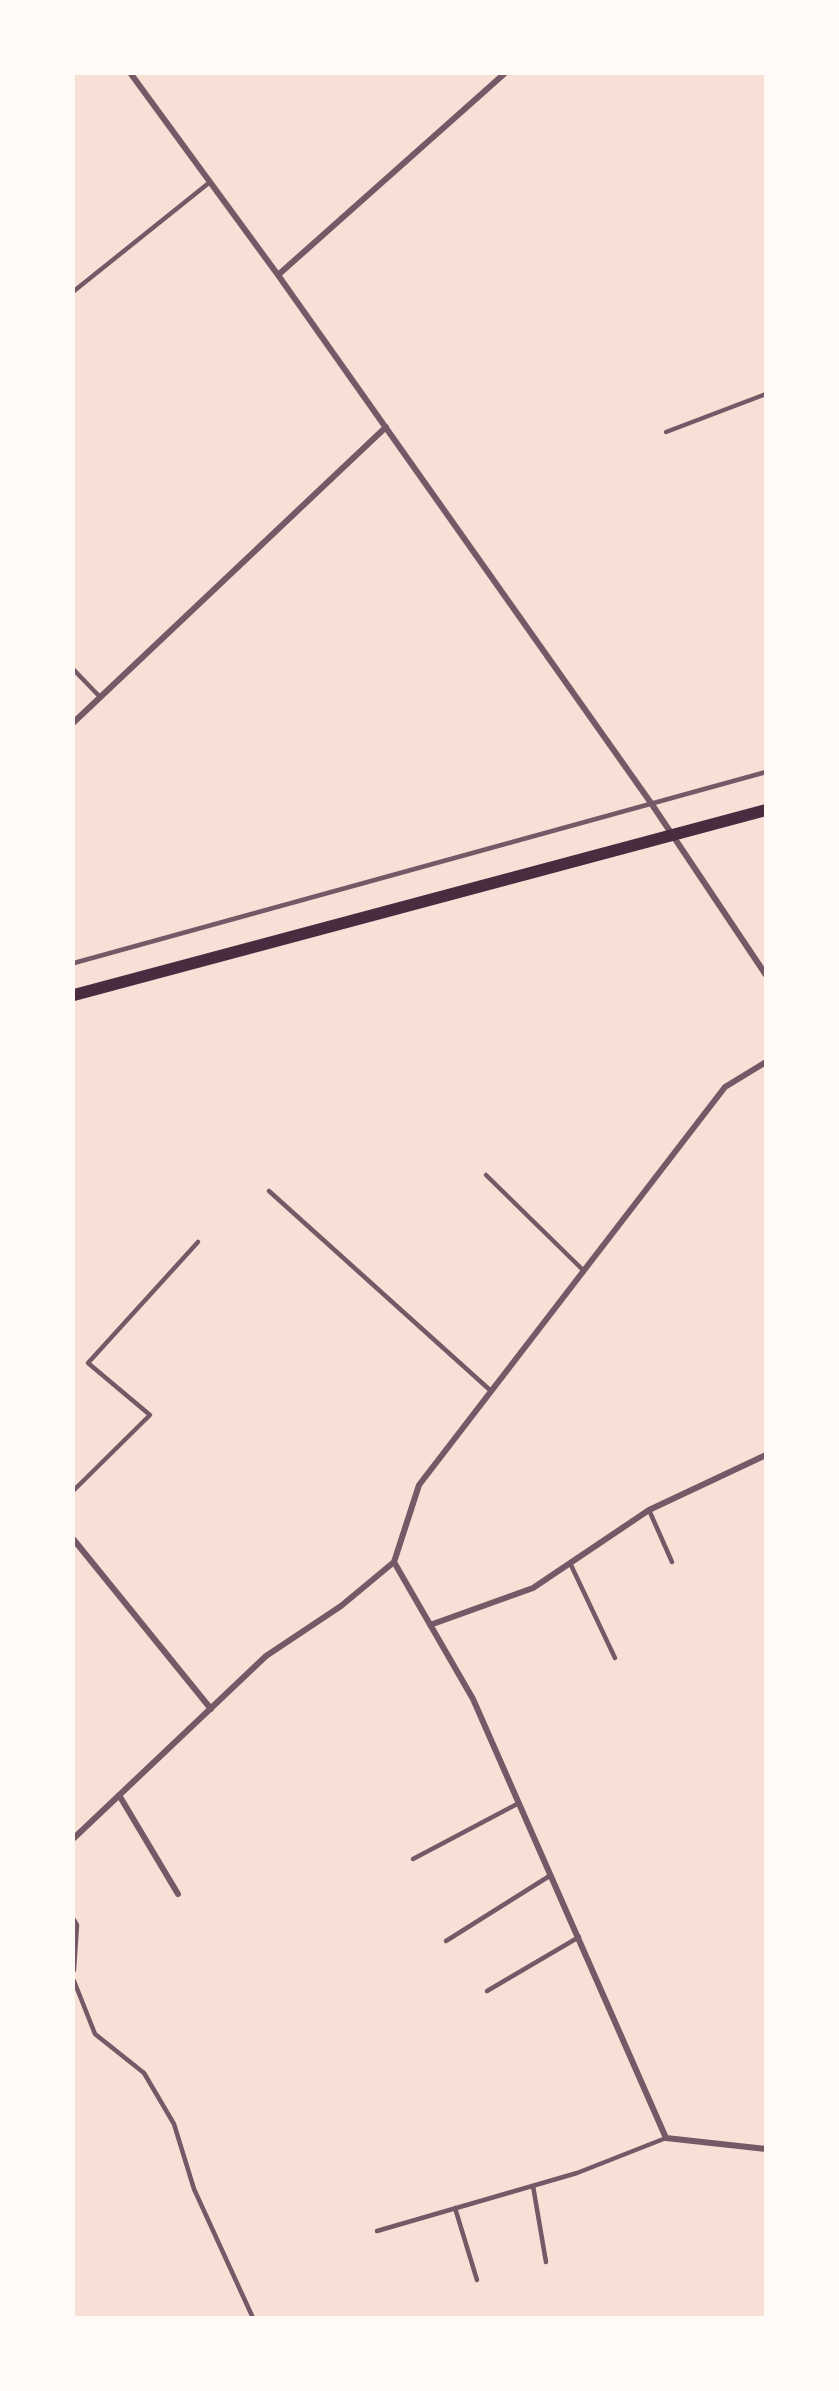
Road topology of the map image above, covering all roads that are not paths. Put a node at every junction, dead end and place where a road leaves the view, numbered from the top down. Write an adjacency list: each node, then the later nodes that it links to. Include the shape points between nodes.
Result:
1 (131, 74): 3 (street)
2 (504, 74): 4 (street)
3 (210, 182): 4 (street); 5 (lane)
4 (278, 275): 7 (street)
5 (74, 291)
6 (765, 394): 8 (lane)
7 (386, 427): 10 (street); 13 (street)
8 (666, 432)
9 (74, 670): 10 (lane)
10 (100, 697): 11 (street)
11 (74, 722)
12 (765, 772): 13 (lane)
13 (651, 803): 15 (street); 16 (lane)
14 (765, 810): 15 (main road)
15 (674, 835): 17 (street); 18 (main road)
16 (74, 963)
17 (765, 975)
18 (74, 994)
19 (765, 1062): 23 (street, via 725,1087)
20 (486, 1175): 23 (lane)
21 (269, 1191): 24 (lane)
22 (198, 1242): 26 (lane, via 88,1363 150,1415)
23 (584, 1271): 24 (street)
24 (491, 1391): 29 (street, via 419,1485)
25 (765, 1455): 27 (street)
26 (74, 1490)
27 (650, 1510): 30 (lane); 31 (street)
28 (74, 1540): 34 (street)
29 (394, 1562): 32 (street); 34 (street, via 341,1606 266,1656)
30 (672, 1562)
31 (570, 1563): 32 (street, via 534,1588); 33 (lane)
32 (430, 1625): 36 (street, via 473,1699)
33 (615, 1658)
34 (212, 1709): 35 (street)
35 (119, 1795): 37 (street); 40 (street)
36 (519, 1803): 38 (lane); 39 (street)
37 (74, 1838)
38 (413, 1859)
39 (551, 1875): 42 (street); 43 (lane)
40 (178, 1894)
41 (74, 1920): 44 (lane)
42 (579, 1937): 46 (lane); 47 (street)
43 (446, 1941)
44 (74, 1970)
45 (74, 1982): 54 (lane, via 95,2034 144,2073 174,2124 194,2189)
46 (487, 1991)
47 (666, 2138): 48 (street); 49 (lane)
48 (765, 2149)
49 (533, 2186): 50 (lane); 52 (lane)
50 (455, 2208): 51 (lane); 53 (lane)
51 (377, 2230)
52 (546, 2262)
53 (477, 2280)
54 (253, 2318)

